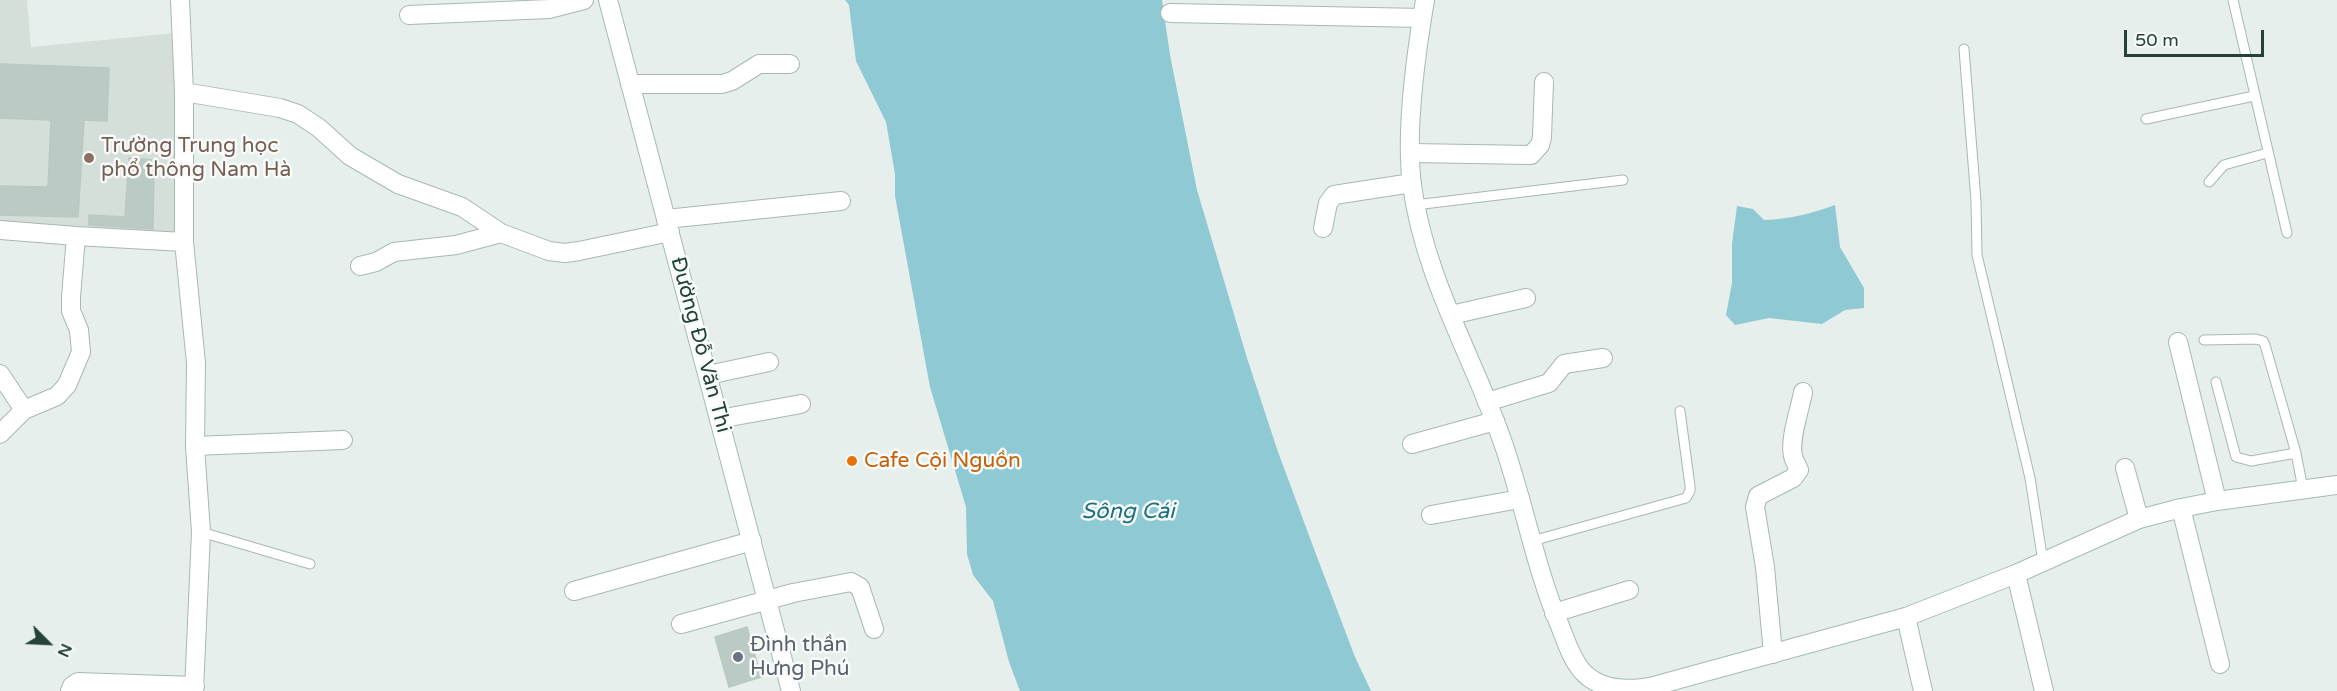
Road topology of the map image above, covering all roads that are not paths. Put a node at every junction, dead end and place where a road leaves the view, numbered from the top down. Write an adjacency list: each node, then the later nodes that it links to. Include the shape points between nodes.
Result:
1 (180, 0): 12 (street)
2 (584, 0): 7 (street, via 549,9)
3 (608, 0): 11 (street, Đường Đỗ Văn Thi)
4 (2234, 0): 13 (lane)
5 (1424, 9): 6 (street); 15 (street)
6 (1170, 13)
7 (409, 15)
8 (1964, 49): 62 (lane, via 1977,255 2030,478)
9 (790, 64): 11 (street, via 759,64 722,84)
10 (1544, 82): 15 (street, via 1542,137 1531,155)
11 (630, 84): 22 (street, Đường Đỗ Văn Thi)
12 (184, 92): 25 (street, via 298,114 350,156 398,184 462,207); 28 (street)
13 (2254, 96): 14 (lane); 16 (lane)
14 (2146, 119)
15 (1411, 153): 19 (street)
16 (2267, 153): 18 (lane, via 2224,165); 26 (lane)
17 (1623, 180): 21 (lane)
18 (2210, 182)
19 (1412, 183): 21 (street); 23 (street, via 1334,195 1328,203)
20 (841, 201): 22 (street)
21 (1415, 205): 31 (street, via 1435,279)
22 (668, 225): 25 (street, via 565,253); 37 (street, Đường Đỗ Văn Thi)
23 (1323, 228)
24 (0, 230): 27 (street)
25 (501, 233): 29 (street, via 456,245 394,252)
26 (2287, 233)
27 (76, 236): 28 (street); 42 (street, via 71,311 79,330 81,352 67,385 57,396)
28 (184, 242): 49 (street, via 196,363)
29 (360, 266)
30 (1526, 298): 31 (street)
31 (1451, 315): 40 (street)
32 (2205, 340): 50 (lane, via 2262,341)
33 (2178, 342): 55 (street)
34 (1603, 358): 40 (street, via 1564,364 1549,384)
35 (769, 362): 37 (street)
36 (0, 374): 42 (street)
37 (708, 375): 44 (street, Đường Đỗ Văn Thi)
38 (2216, 382): 50 (lane, via 2236,457 2251,461)
39 (1803, 392): 72 (street, via 1792,437 1798,470 1793,478 1758,496 1755,503)
40 (1487, 402): 45 (street)
41 (801, 404): 44 (street)
42 (24, 410): 46 (street)
43 (1680, 411): 61 (lane, via 1690,486 1686,498)
44 (719, 420): 60 (street, Đường Đỗ Văn Thi)
45 (1495, 421): 48 (street); 54 (street)
46 (0, 434)
47 (343, 440): 49 (street)
48 (1412, 444)
49 (195, 446): 59 (street)
50 (2296, 453): 53 (lane)
51 (2125, 468): 58 (street)
52 (2337, 485): 53 (street)
53 (2303, 489): 55 (street)
54 (1520, 499): 57 (street); 61 (street)
55 (2217, 501): 56 (street)
56 (2181, 508): 58 (street); 73 (street)
57 (1431, 515)
58 (2139, 519): 62 (street)
59 (201, 532): 63 (lane); 74 (street)
60 (752, 541): 66 (street); 67 (street, Đường Đỗ Văn Thi)
61 (1532, 541): 68 (street)
62 (2043, 562): 64 (street)
63 (310, 564)
64 (2016, 574): 69 (street); 79 (street)
65 (1629, 590): 68 (street)
66 (574, 591)
67 (767, 601): 70 (street); 71 (street, via 793,592 851,582 860,587); 77 (street, Đường Đỗ Văn Thi)
68 (1554, 613): 75 (street, via 1583,672 1602,685)
69 (1906, 617): 72 (street); 78 (street)
70 (681, 624)
71 (874, 629)
72 (1773, 654): 75 (street, via 1653,686)
73 (2220, 664)
74 (194, 688): 76 (street, via 78,682)
75 (1622, 690)
76 (70, 691)
77 (791, 691)
78 (1923, 691)
79 (2044, 691)

